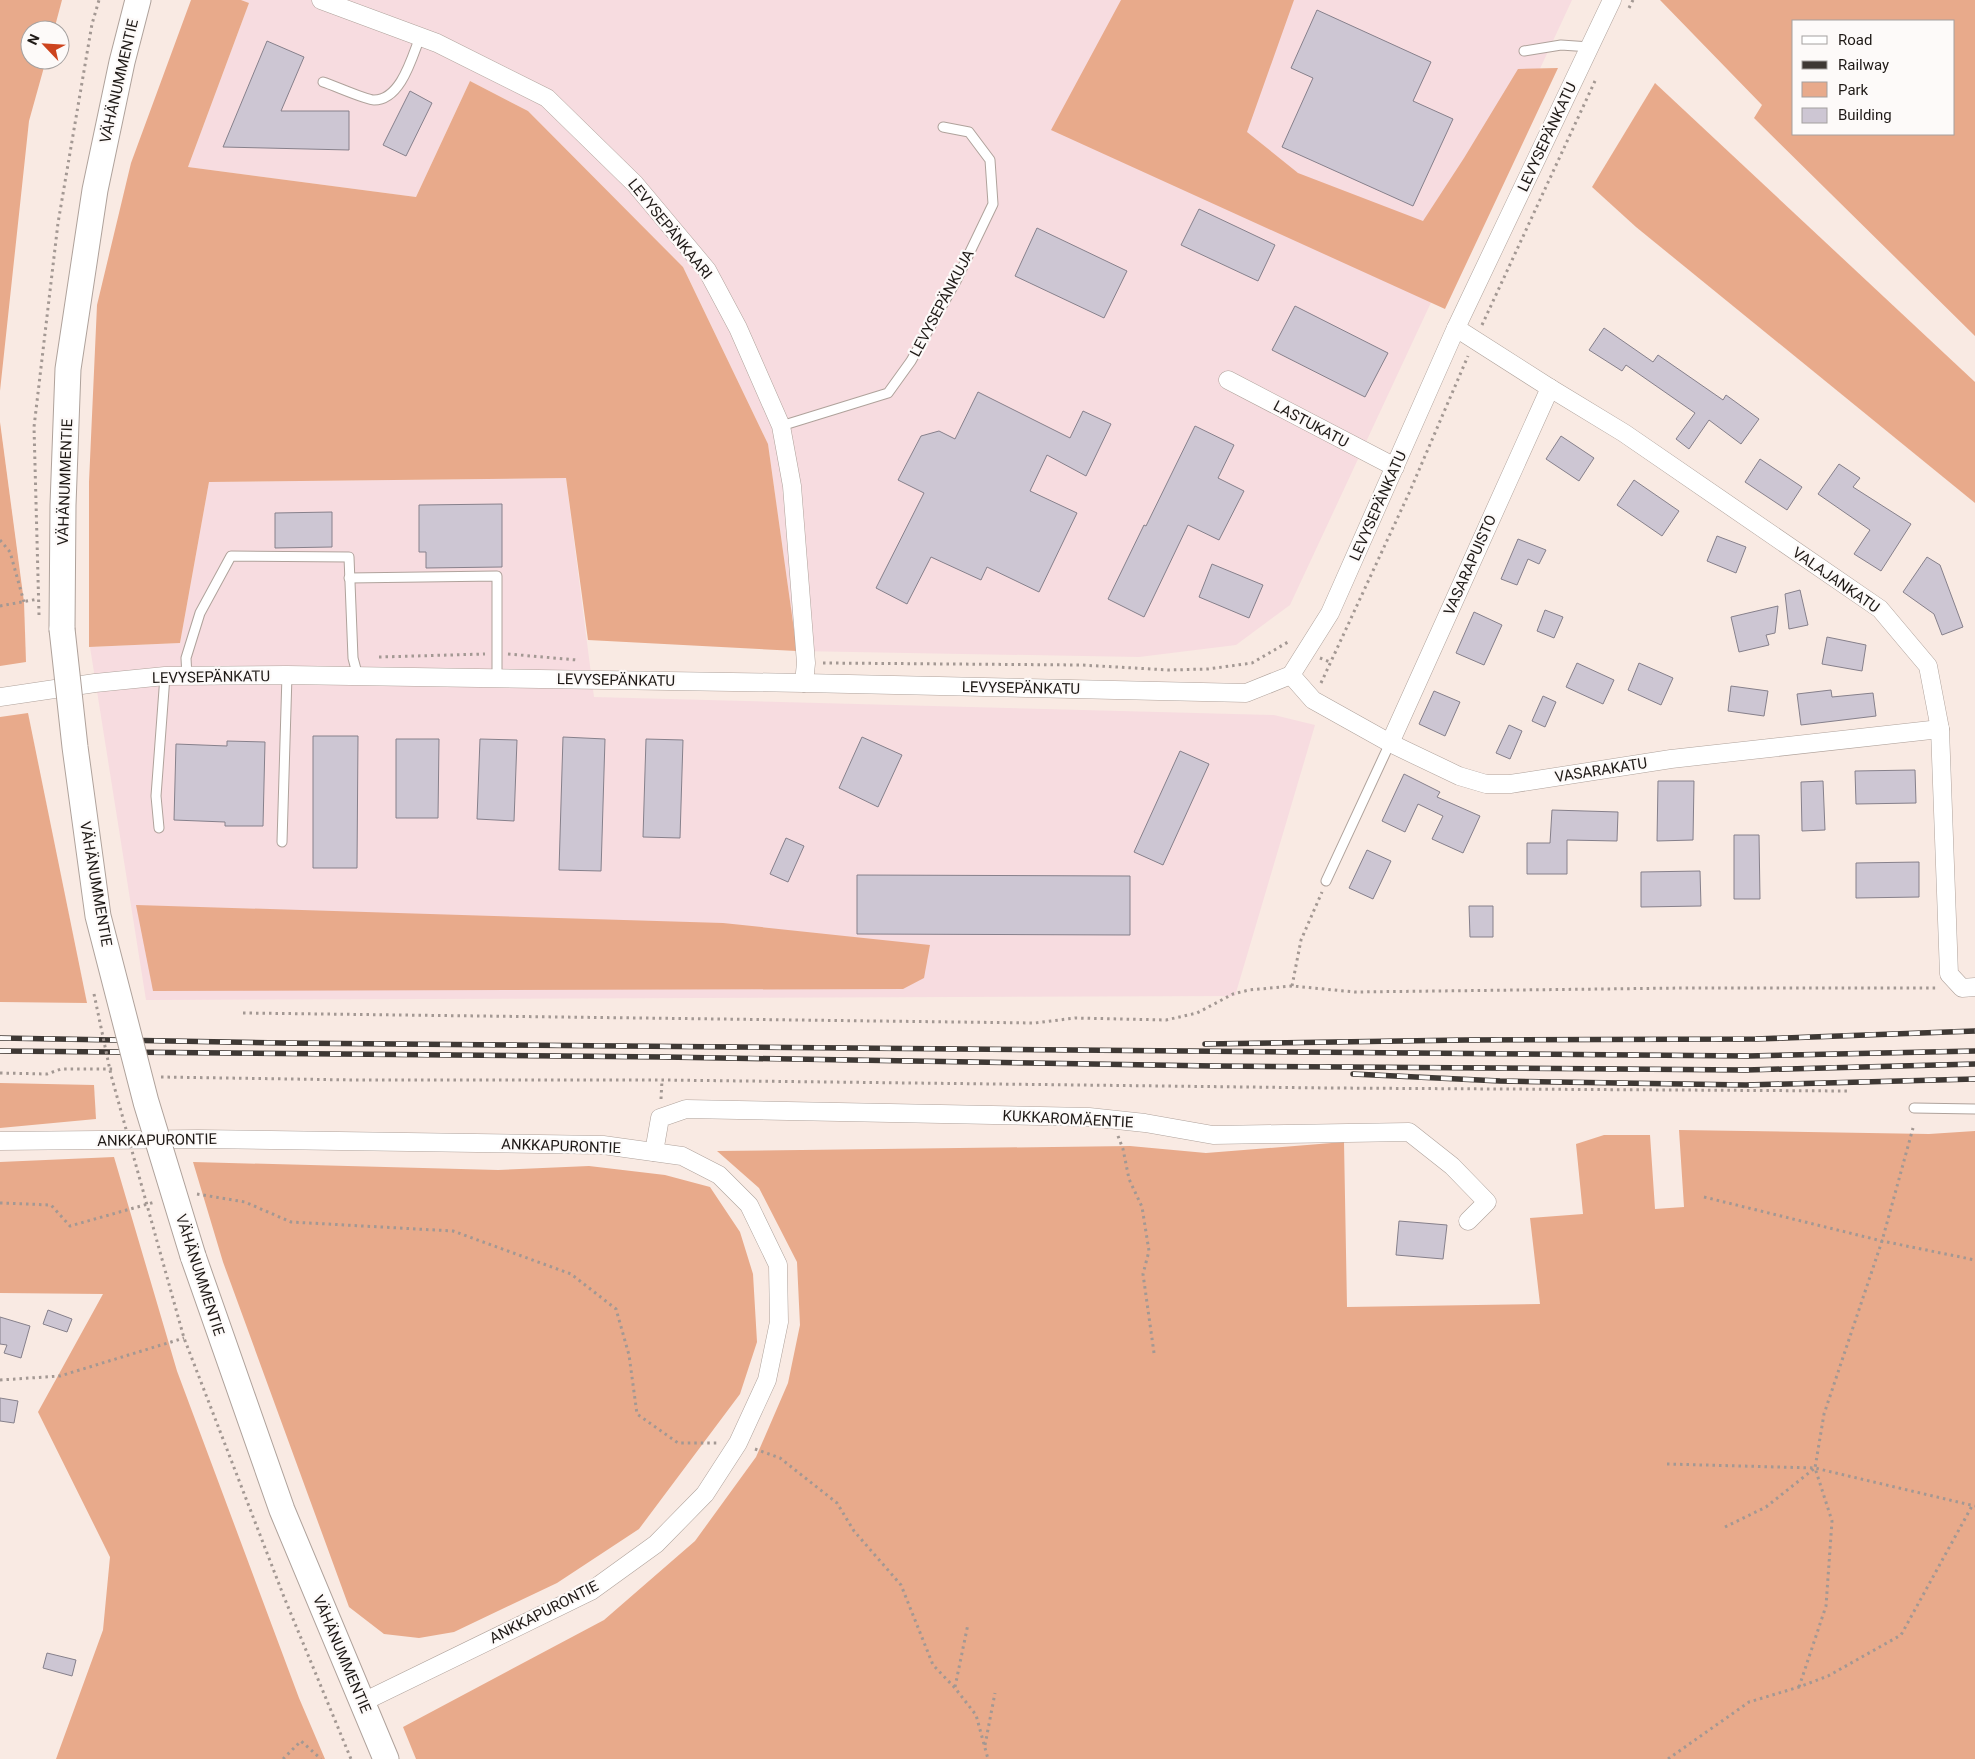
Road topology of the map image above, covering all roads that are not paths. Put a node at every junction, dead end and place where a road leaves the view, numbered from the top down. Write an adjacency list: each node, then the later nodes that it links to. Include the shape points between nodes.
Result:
1 (138, 0): 34 (main road, VÄHÄNUMMENTIE, bridge, via 95,190 68,369 62,629 75,747 98,916 146,1102 193,1256 282,1510)
2 (321, 0): 4 (street, LEVYSEPÄNKAARI)
3 (1612, 0): 5 (street, LEVYSEPÄNKATU)
4 (420, 37): 7 (lane, via 404,78 388,96 374,100); 12 (street, LEVYSEPÄNKAARI, via 547,98 635,184 707,270 738,328)
5 (1590, 47): 6 (lane, via 1561,45); 9 (street, LEVYSEPÄNKATU)
6 (1524, 51)
7 (323, 82)
8 (943, 127): 12 (lane, LEVYSEPÄNKUJA, via 969,132 990,160 993,204 956,282 911,361 888,394)
9 (1456, 328): 11 (street, VALAJANKATU); 13 (street, LEVYSEPÄNKATU)
10 (1228, 380): 13 (street, LASTUKATU)
11 (1550, 388): 23 (street, VALAJANKATU, via 1624,433 1880,609 1928,666); 24 (street, VASARAPUISTO)
12 (781, 426): 21 (street, LEVYSEPÄNKAARI, via 792,486 806,663)
13 (1395, 467): 16 (street, LEVYSEPÄNKATU, via 1330,613)
14 (349, 578): 18 (lane, via 349,557 231,556 200,613 186,658); 19 (lane, via 353,658); 20 (lane, via 497,576)
15 (287, 675): 18 (street, LEVYSEPÄNKATU); 19 (street, LEVYSEPÄNKATU); 26 (lane)
16 (1291, 675): 21 (street, LEVYSEPÄNKATU, via 1246,693); 24 (street, VASARAKATU, via 1313,700)
17 (165, 676): 18 (street, LEVYSEPÄNKATU); 22 (street, LEVYSEPÄNKATU); 25 (lane, via 156,796)
18 (188, 677)
19 (358, 677): 20 (street, LEVYSEPÄNKATU)
20 (497, 678): 21 (street, LEVYSEPÄNKATU)
21 (804, 683)
22 (0, 697)
23 (1940, 729): 24 (street, VASARAKATU, via 1671,759 1510,784 1486,784 1459,776); 28 (street, VALAJANKATU, via 1949,974)
24 (1390, 743): 27 (lane)
25 (159, 828)
26 (282, 842)
27 (1326, 881)
28 (1969, 988)
29 (1914, 1108): 30 (lane)
30 (1975, 1109)
31 (0, 1141): 32 (street, ANKKAPURONTIE, via 198,1139 603,1145)
32 (654, 1152): 33 (street, KUKKAROMÄENTIE, via 660,1118 686,1109 1089,1117 1213,1135 1409,1132 1452,1166 1487,1202); 34 (street, ANKKAPURONTIE, via 682,1156 719,1176 749,1205 778,1266 779,1322 767,1380 738,1443 705,1494 656,1544 591,1591)
33 (1468, 1221)
34 (363, 1702): 35 (main road, VÄHÄNUMMENTIE)
35 (386, 1759)

